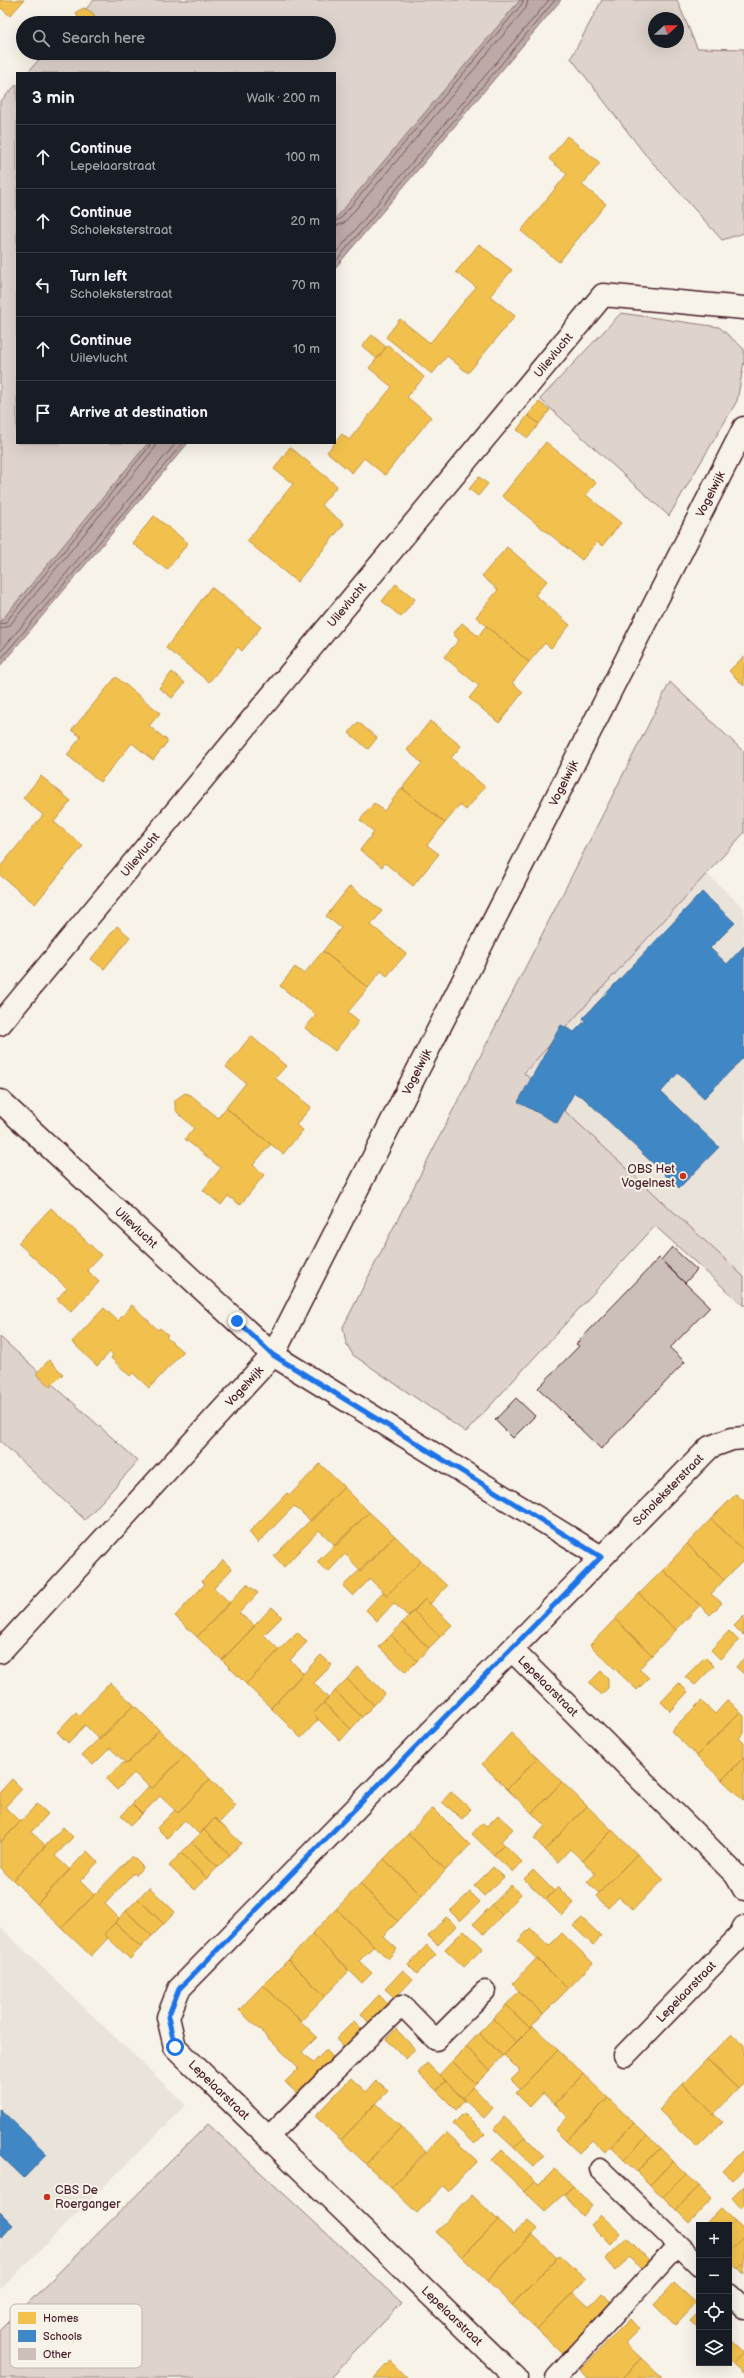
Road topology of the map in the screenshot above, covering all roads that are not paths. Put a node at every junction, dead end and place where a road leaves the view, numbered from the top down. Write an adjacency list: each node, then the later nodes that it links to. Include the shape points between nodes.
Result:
1 (744, 308): 3 (street, Uilevlucht, via 603,295)
2 (744, 428): 5 (street, Vogelwijk)
3 (0, 1024)
4 (0, 1101): 5 (street, Uilevlucht)
5 (273, 1355): 7 (street); 9 (street, Vogelwijk)
6 (744, 1438): 7 (street, Scholeksterstraat, via 732,1439 710,1447)
7 (601, 1557): 8 (street, Scholeksterstraat)
8 (512, 1650): 10 (street, Lepelaarstraat, via 736,1875); 14 (street, Lepelaarstraat, via 179,1989 168,2017 175,2047)
9 (0, 1652)
10 (744, 1889)
11 (744, 1927): 13 (street, Lepelaarstraat, via 739,1937)
12 (485, 1991): 14 (lane, via 436,2040 402,2005)
13 (625, 2055)
14 (268, 2137): 20 (street, Lepelaarstraat)
15 (600, 2169): 16 (lane)
16 (678, 2245): 17 (lane); 21 (lane)
17 (696, 2262)
18 (732, 2297): 19 (lane)
19 (744, 2308)
20 (516, 2378)
21 (556, 2378)

